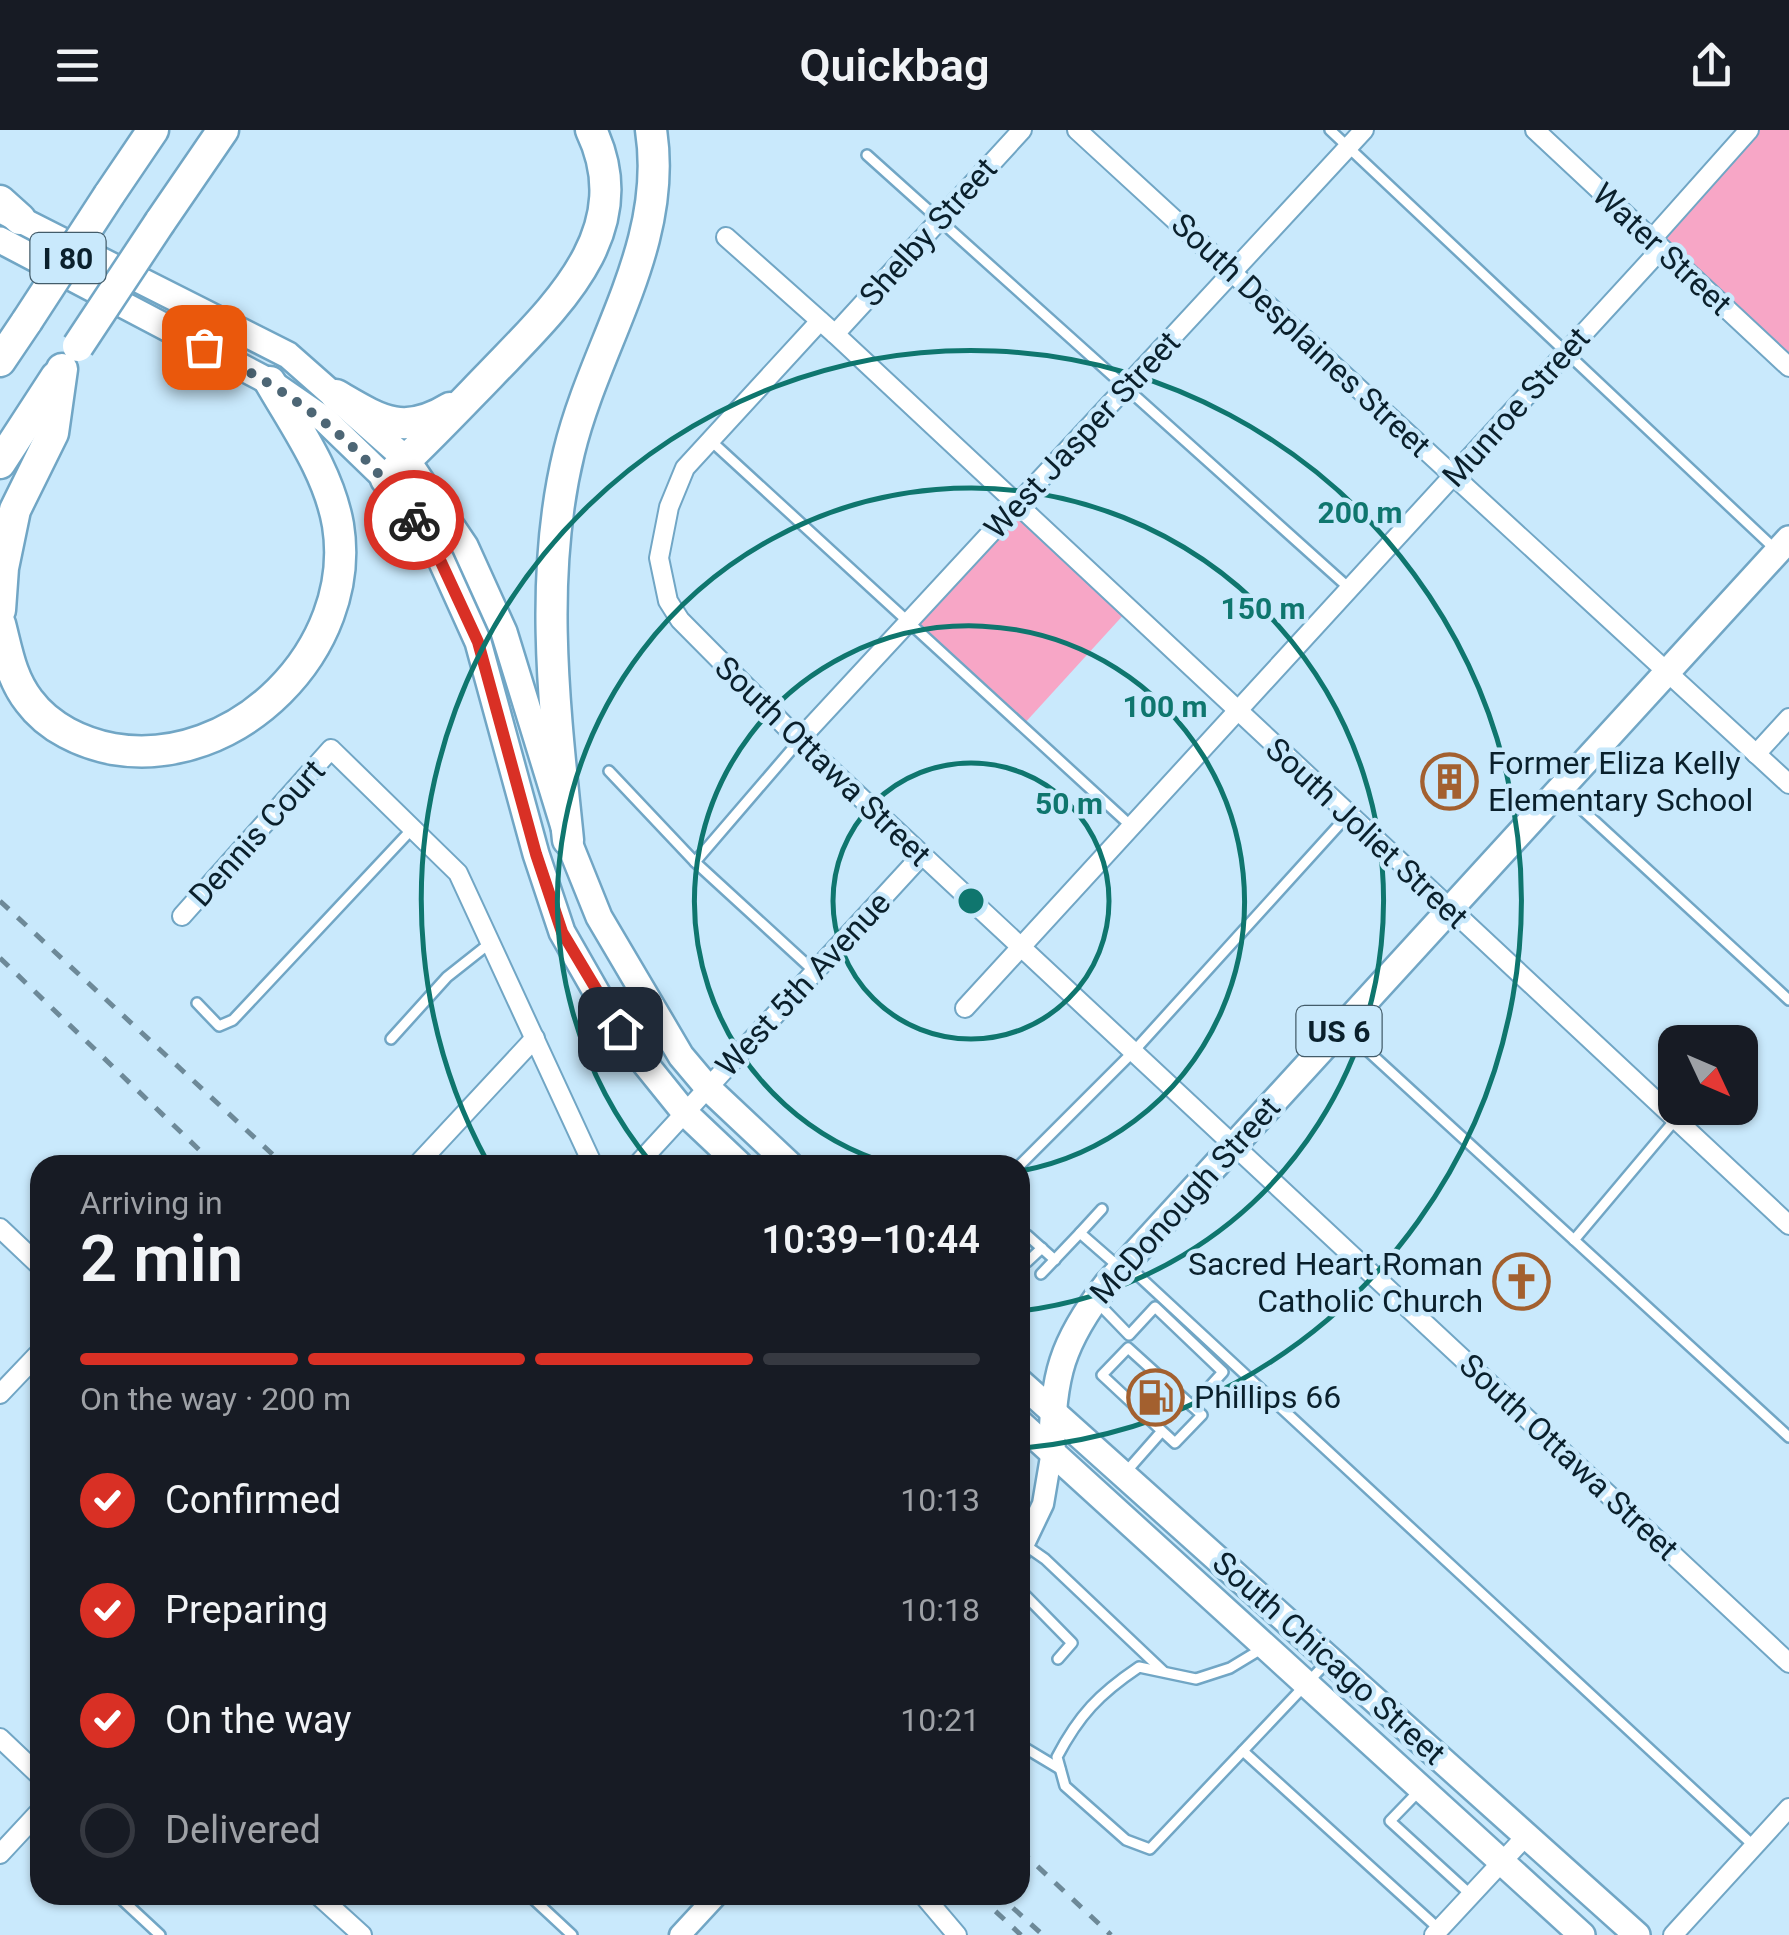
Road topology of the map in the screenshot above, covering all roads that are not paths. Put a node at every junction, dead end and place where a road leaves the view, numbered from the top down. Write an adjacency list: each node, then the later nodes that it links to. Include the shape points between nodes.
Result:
1 (139, 130): 16 (highway)
2 (153, 130): 16 (highway, I 80)
3 (223, 130): 15 (highway, I 80)
4 (244, 130): 15 (highway)
5 (591, 130): 31 (highway, via 606,186 592,251 566,294)
6 (651, 130): 54 (highway, via 655,171 644,243 585,395 559,506 552,619)
7 (1022, 130): 18 (street, Shelby Street)
8 (1077, 130): 21 (street, South Desplaines Street)
9 (1330, 130): 13 (lane)
10 (1364, 130): 13 (street, West Jasper Street)
11 (1535, 130): 20 (street, Water Street)
12 (1749, 130): 20 (street, Munroe Street)
13 (1348, 146): 21 (street, West Jasper Street); 25 (lane)
14 (867, 155): 18 (lane)
15 (190, 179): 26 (highway, I 80, bridge)
16 (116, 186): 24 (highway, I 80, bridge)
17 (5, 217): 28 (main road); 30 (main road, via 288,355)
18 (939, 220): 23 (street, Shelby Street); 29 (lane)
19 (726, 237): 22 (street, South Joliet Street)
20 (1656, 244): 25 (street, Munroe Street); 27 (street, Water Street)
21 (1232, 272): 29 (street, West Jasper Street); 36 (street, South Desplaines Street)
22 (820, 321): 23 (street, South Joliet Street); 32 (street, Shelby Street)
23 (835, 334): 37 (street, South Joliet Street)
24 (10, 342)
25 (1566, 352): 36 (street, Munroe Street); 38 (lane)
26 (70, 357): 33 (highway, I 80); 40 (highway, via 53,432 15,510)
27 (1789, 367)
28 (270, 382): 35 (main road); 42 (highway, via 322,472 338,526 338,578 325,625 301,668 267,705 228,731 178,748 131,752 87,744 30,703 12,673)
29 (1126, 387): 37 (street, West Jasper Street); 39 (lane)
30 (336, 395): 31 (highway, via 396,424 436,416); 35 (main road)
31 (470, 396): 35 (highway)
32 (710, 440): 34 (street, Shelby Street); 41 (lane)
33 (0, 462)
34 (685, 468): 46 (street, South Ottawa Street, via 661,534 668,602 693,637)
35 (396, 470): 54 (main road, via 465,546 504,632); 71 (main road, via 478,642 562,932 602,1002)
36 (1454, 476): 39 (street, Munroe Street); 43 (street, South Desplaines Street)
37 (1016, 506): 41 (street, West Jasper Street); 44 (street, South Joliet Street)
38 (1784, 545): 43 (main road, McDonough Street / US 6)
39 (1349, 588): 44 (street, Munroe Street)
40 (0, 610)
41 (908, 623): 46 (street, West Jasper Street); 52 (lane)
42 (0, 624)
43 (1668, 673): 47 (street, South Desplaines Street); 50 (main road, McDonough Street / US 6)
44 (1238, 710): 51 (street, South Joliet Street); 52 (street, Munroe Street)
45 (1789, 718): 47 (street)
46 (800, 740): 55 (street, South Ottawa Street); 56 (lane)
47 (1756, 754): 49 (street, South Desplaines Street)
48 (609, 771): 56 (lane)
49 (1789, 784)
50 (1560, 790): 57 (main road, McDonough Street / US 6); 62 (lane)
51 (1348, 815): 57 (street, South Joliet Street); 68 (lane)
52 (1131, 826): 60 (street, Munroe Street)
53 (413, 828): 58 (street, Dennis Court, via 331,749); 59 (street, via 458,873); 63 (lane, via 234,1020 219,1026)
54 (568, 840): 69 (main road, via 599,917 652,1012)
55 (922, 855): 60 (street, South Ottawa Street); 61 (street, West 5th Avenue)
56 (695, 862): 61 (lane)
57 (1450, 911): 65 (main road, McDonough Street / US 6); 70 (street, South Joliet Street)
58 (182, 916)
59 (490, 942): 66 (street); 67 (lane, via 446,977)
60 (1022, 946): 64 (street, Munroe Street); 68 (street, South Ottawa Street)
61 (815, 972): 69 (street, West 5th Avenue)
62 (1789, 1000)
63 (197, 1003)
64 (965, 1008)
65 (1342, 1027): 74 (main road, McDonough Street / US 6); 86 (lane)
66 (534, 1038): 75 (street); 76 (street)
67 (391, 1039)
68 (1134, 1051): 74 (street, South Ottawa Street); 80 (lane)
69 (708, 1088): 71 (street, West 5th Avenue); 79 (main road)
70 (1658, 1104)
71 (684, 1113): 77 (street, West 5th Avenue); 78 (main road)
72 (1671, 1125): 86 (lane)
73 (1680, 1125): 82 (street, South Joliet Street)
74 (1234, 1144): 91 (main road, McDonough Street / US 6); 113 (street, South Ottawa Street)
75 (427, 1155)
76 (589, 1155)
77 (645, 1155)
78 (729, 1155)
79 (779, 1155)
80 (1030, 1155)
81 (1102, 1210): 84 (lane)
82 (1789, 1225)
83 (0, 1228): 88 (street)
84 (1080, 1233): 90 (lane); 91 (lane)
85 (1030, 1238): 87 (lane)
86 (1574, 1240): 104 (lane)
87 (1042, 1248): 89 (lane); 90 (lane)
88 (30, 1256)
89 (1030, 1260)
90 (1054, 1260): 92 (lane)
91 (1123, 1266): 93 (main road, McDonough Street / US 6); 125 (lane)
92 (1041, 1274)
93 (1095, 1300): 94 (lane); 100 (main road, McDonough Street / US 6, via 1058,1365)
94 (1130, 1334): 95 (lane); 99 (lane, via 1155,1307 1223,1372)
95 (1128, 1348): 99 (lane); 102 (lane, via 1102,1375 1146,1408)
96 (30, 1362): 98 (street)
97 (1030, 1391): 100 (main road, South Chicago Street)
98 (0, 1394)
99 (1192, 1406): 102 (lane, via 1202,1414 1175,1443)
100 (1052, 1412): 105 (main road, McDonough Street / US 6); 106 (main road, South Chicago Street)
101 (1163, 1416): 102 (lane)
102 (1158, 1428): 106 (lane)
103 (1030, 1431): 105 (main road, South Chicago Street)
104 (1789, 1437)
105 (1052, 1450): 107 (street, via 1043,1504); 110 (main road, South Chicago Street)
106 (1124, 1475): 111 (main road, South Chicago Street)
107 (1030, 1533)
108 (1030, 1552): 114 (lane)
109 (1030, 1600): 112 (lane, via 1072,1642)
110 (1266, 1646): 114 (lane, via 1196,1679); 115 (main road, South Chicago Street)
111 (1331, 1658): 115 (lane); 124 (main road, South Chicago Street)
112 (1058, 1659)
113 (1789, 1663)
114 (1166, 1673): 120 (lane, via 1139,1667 1118,1682 1076,1721 1056,1757)
115 (1307, 1684): 118 (lane); 121 (main road, South Chicago Street)
116 (0, 1738): 119 (street)
117 (1030, 1751): 120 (lane)
118 (1243, 1751): 120 (lane, via 1150,1849 1126,1840 1065,1786); 134 (lane)
119 (30, 1766)
120 (1060, 1769)
121 (1420, 1790): 127 (main road, South Chicago Street); 128 (lane, via 1390,1821)
122 (1789, 1808): 125 (street)
123 (30, 1826): 126 (street)
124 (1527, 1835): 127 (street); 141 (main road, South Chicago Street)
125 (1754, 1846): 142 (street)
126 (0, 1854)
127 (1501, 1863): 128 (street); 140 (main road, South Chicago Street)
128 (1471, 1896): 134 (street)
129 (128, 1905): 135 (lane)
130 (329, 1905): 136 (street)
131 (540, 1905): 137 (lane)
132 (708, 1905): 138 (street)
133 (931, 1905): 139 (street)
134 (1437, 1932)
135 (160, 1935)
136 (362, 1935)
137 (572, 1935)
138 (680, 1935)
139 (957, 1935)
140 (1582, 1935)
141 (1637, 1935)
142 (1673, 1935)

